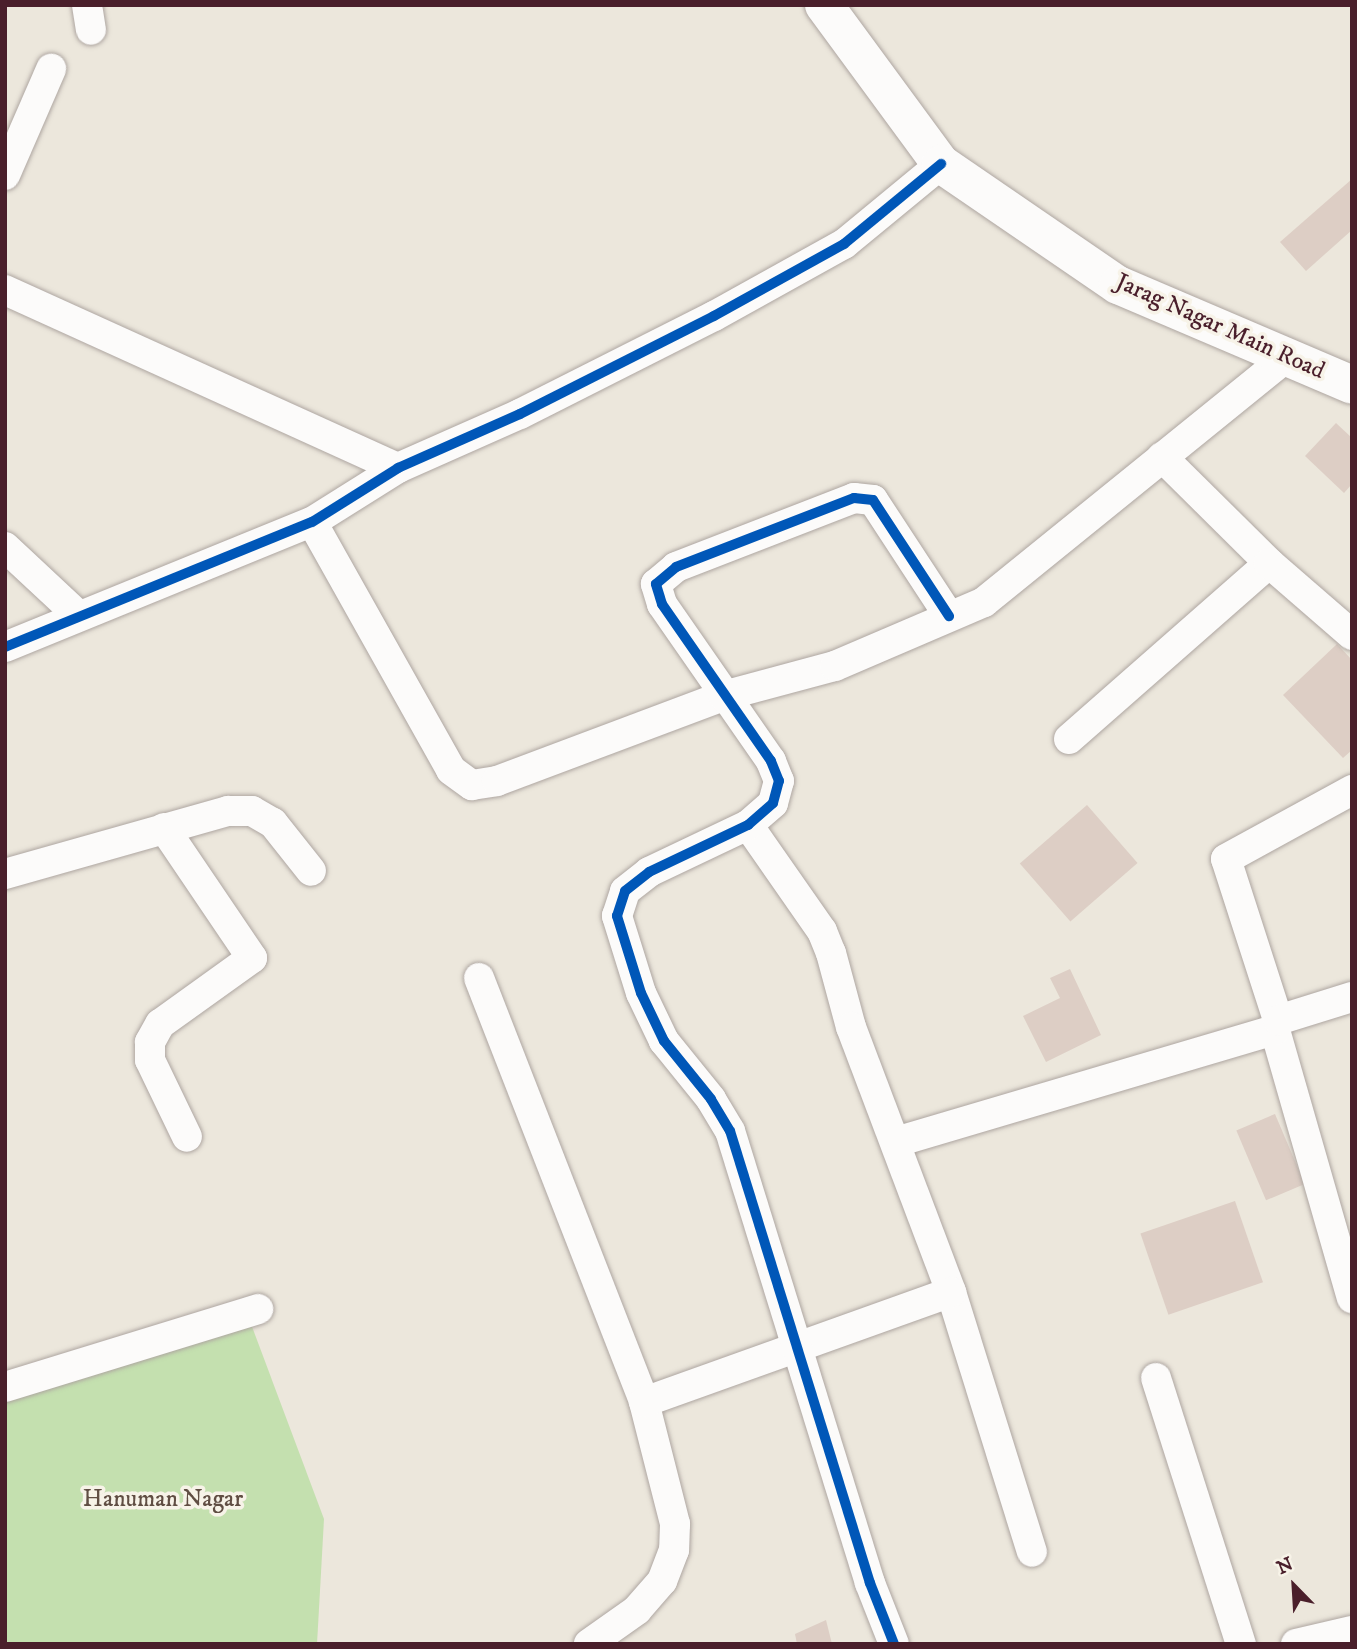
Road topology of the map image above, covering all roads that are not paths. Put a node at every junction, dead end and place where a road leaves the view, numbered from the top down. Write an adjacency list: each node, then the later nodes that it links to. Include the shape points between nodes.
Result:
1 (824, 5): 3 (street, Jarag Nagar Main Road)
2 (51, 69): 4 (street)
3 (941, 164): 6 (street, Jarag Nagar Main Road, via 1118,285); 9 (street, via 844,244 520,414)
4 (5, 175)
5 (5, 290): 9 (street)
6 (1287, 357): 7 (street, Jarag Nagar Main Road); 8 (street)
7 (1352, 385)
8 (1162, 457): 12 (street); 14 (street, via 1013,582)
9 (398, 468): 10 (street)
10 (312, 522): 13 (street, via 229,560); 17 (street, via 452,770 472,785 497,781)
11 (5, 547): 13 (street)
12 (1269, 563): 15 (street); 18 (street)
13 (79, 616): 16 (street)
14 (949, 617): 17 (street, via 835,666); 17 (street, via 881,510 873,500 854,498 676,567 656,583 662,604)
15 (1352, 635)
16 (5, 647)
17 (723, 696): 20 (street, via 771,761 779,781 773,803)
18 (1069, 739)
19 (1352, 790): 26 (street, via 1226,859)
20 (748, 825): 28 (street, via 822,931 851,1027); 32 (street, via 649,872 625,891 617,916 641,993 664,1041 711,1099 730,1131)
21 (164, 828): 22 (street, via 228,811 252,811 273,823); 23 (street); 27 (street, via 253,958 160,1024 150,1042 150,1060)
22 (310, 871)
23 (5, 874)
24 (479, 978): 35 (street)
25 (1352, 997): 26 (street)
26 (1277, 1025): 28 (street); 30 (street)
27 (187, 1137)
28 (896, 1142): 29 (street)
29 (951, 1292): 32 (street); 36 (street)
30 (1352, 1298)
31 (258, 1309): 34 (street)
32 (798, 1348): 35 (street); 39 (street, via 870,1583)
33 (1156, 1378): 40 (street)
34 (5, 1387)
35 (644, 1402): 38 (street, via 675,1524 674,1550 662,1581 637,1609)
36 (1032, 1552)
37 (1352, 1631): 41 (street)
38 (589, 1644)
39 (894, 1644)
40 (1241, 1644)
41 (1296, 1644)

